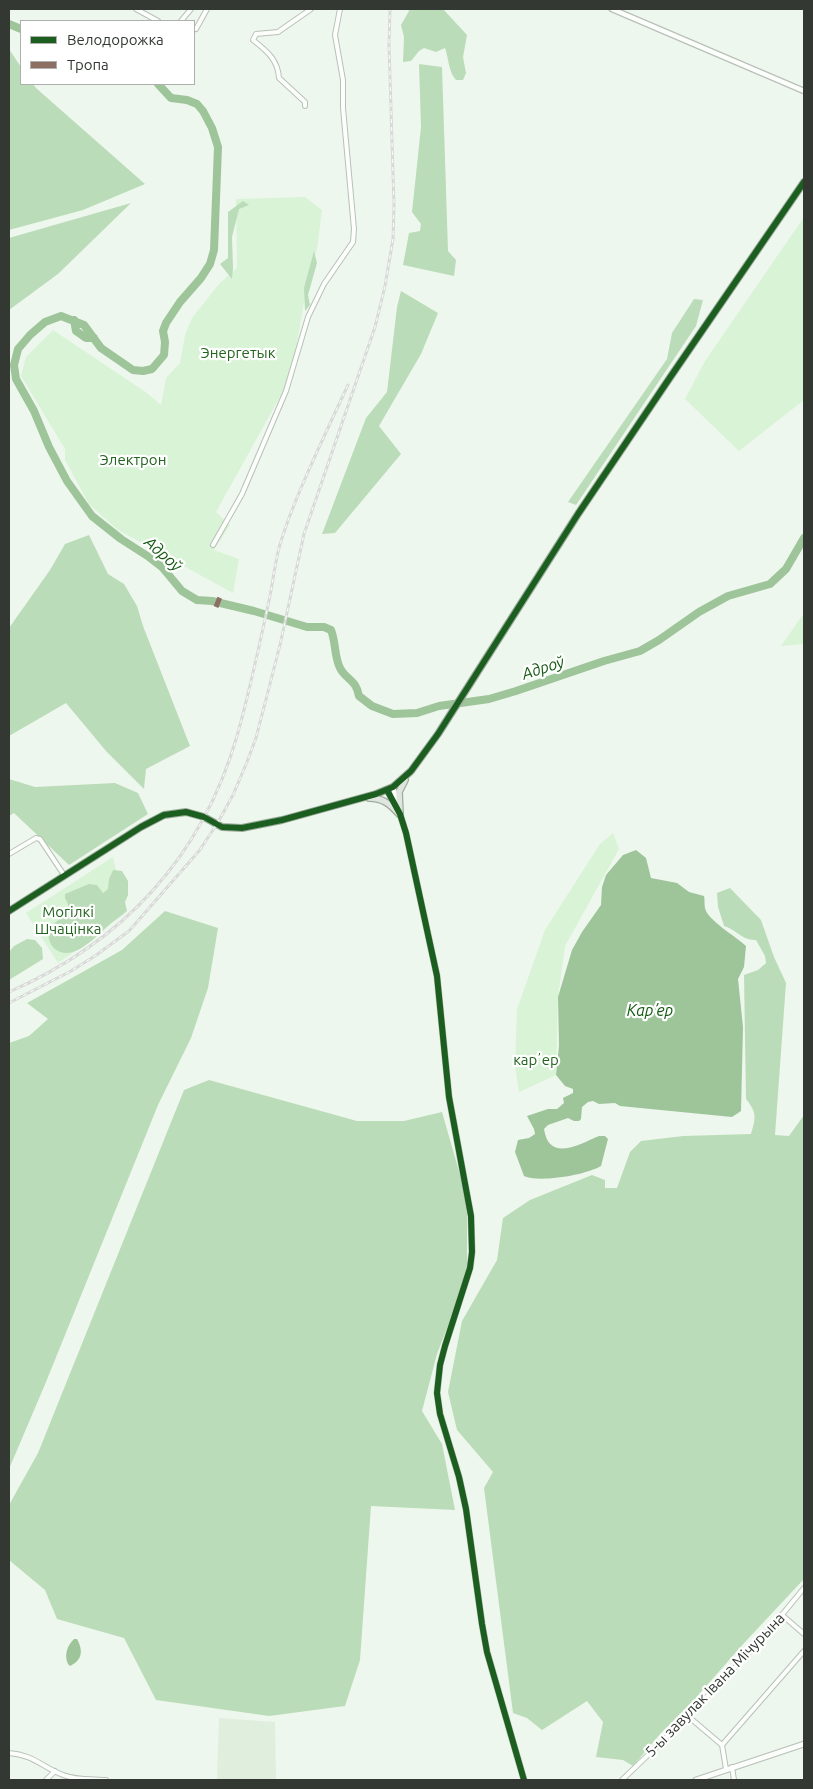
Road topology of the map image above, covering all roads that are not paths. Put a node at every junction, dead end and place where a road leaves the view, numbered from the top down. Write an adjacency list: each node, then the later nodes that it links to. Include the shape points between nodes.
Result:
1 (136, 9): 7 (street)
2 (191, 9): 8 (street)
3 (207, 9): 9 (street)
4 (312, 9): 11 (street, via 278,32 256,34 253,40 273,57 279,78 305,102)
5 (340, 9): 13 (street, via 335,35 343,80 353,242 324,284 308,317 276,416 242,494)
6 (612, 9): 10 (street)
7 (156, 20)
8 (182, 20)
9 (196, 29)
10 (804, 91)
11 (305, 106)
12 (804, 182): 14 (main road, via 583,506)
13 (213, 545)
14 (411, 772): 15 (main road); 17 (main road, via 399,789)
15 (390, 788): 16 (main road); 17 (street)
16 (362, 798): 17 (main road, via 386,801); 19 (main road, via 242,828 222,826 186,812 164,815)
17 (399, 811): 33 (street, via 437,976 449,1097 472,1230 470,1268 444,1346 437,1393 466,1509 487,1652)
18 (9, 854): 19 (street, via 36,838 40,839)
19 (64, 875): 20 (main road)
20 (9, 911)
21 (804, 1588): 22 (street, 5-ы завулак Івана Мічурына)
22 (782, 1616): 23 (street); 25 (street, 5-ы завулак Івана Мічурына)
23 (804, 1634)
24 (804, 1651): 27 (street)
25 (688, 1717): 27 (street); 34 (street, 5-ы завулак Івана Мічурына)
26 (804, 1744): 29 (street)
27 (722, 1746): 29 (street)
28 (9, 1753): 30 (street, via 40,1762)
29 (729, 1768): 35 (street); 36 (street)
30 (55, 1771): 31 (street); 32 (street, via 64,1776)
31 (46, 1780)
32 (106, 1780)
33 (524, 1780)
34 (622, 1780)
35 (696, 1780)
36 (734, 1780)

